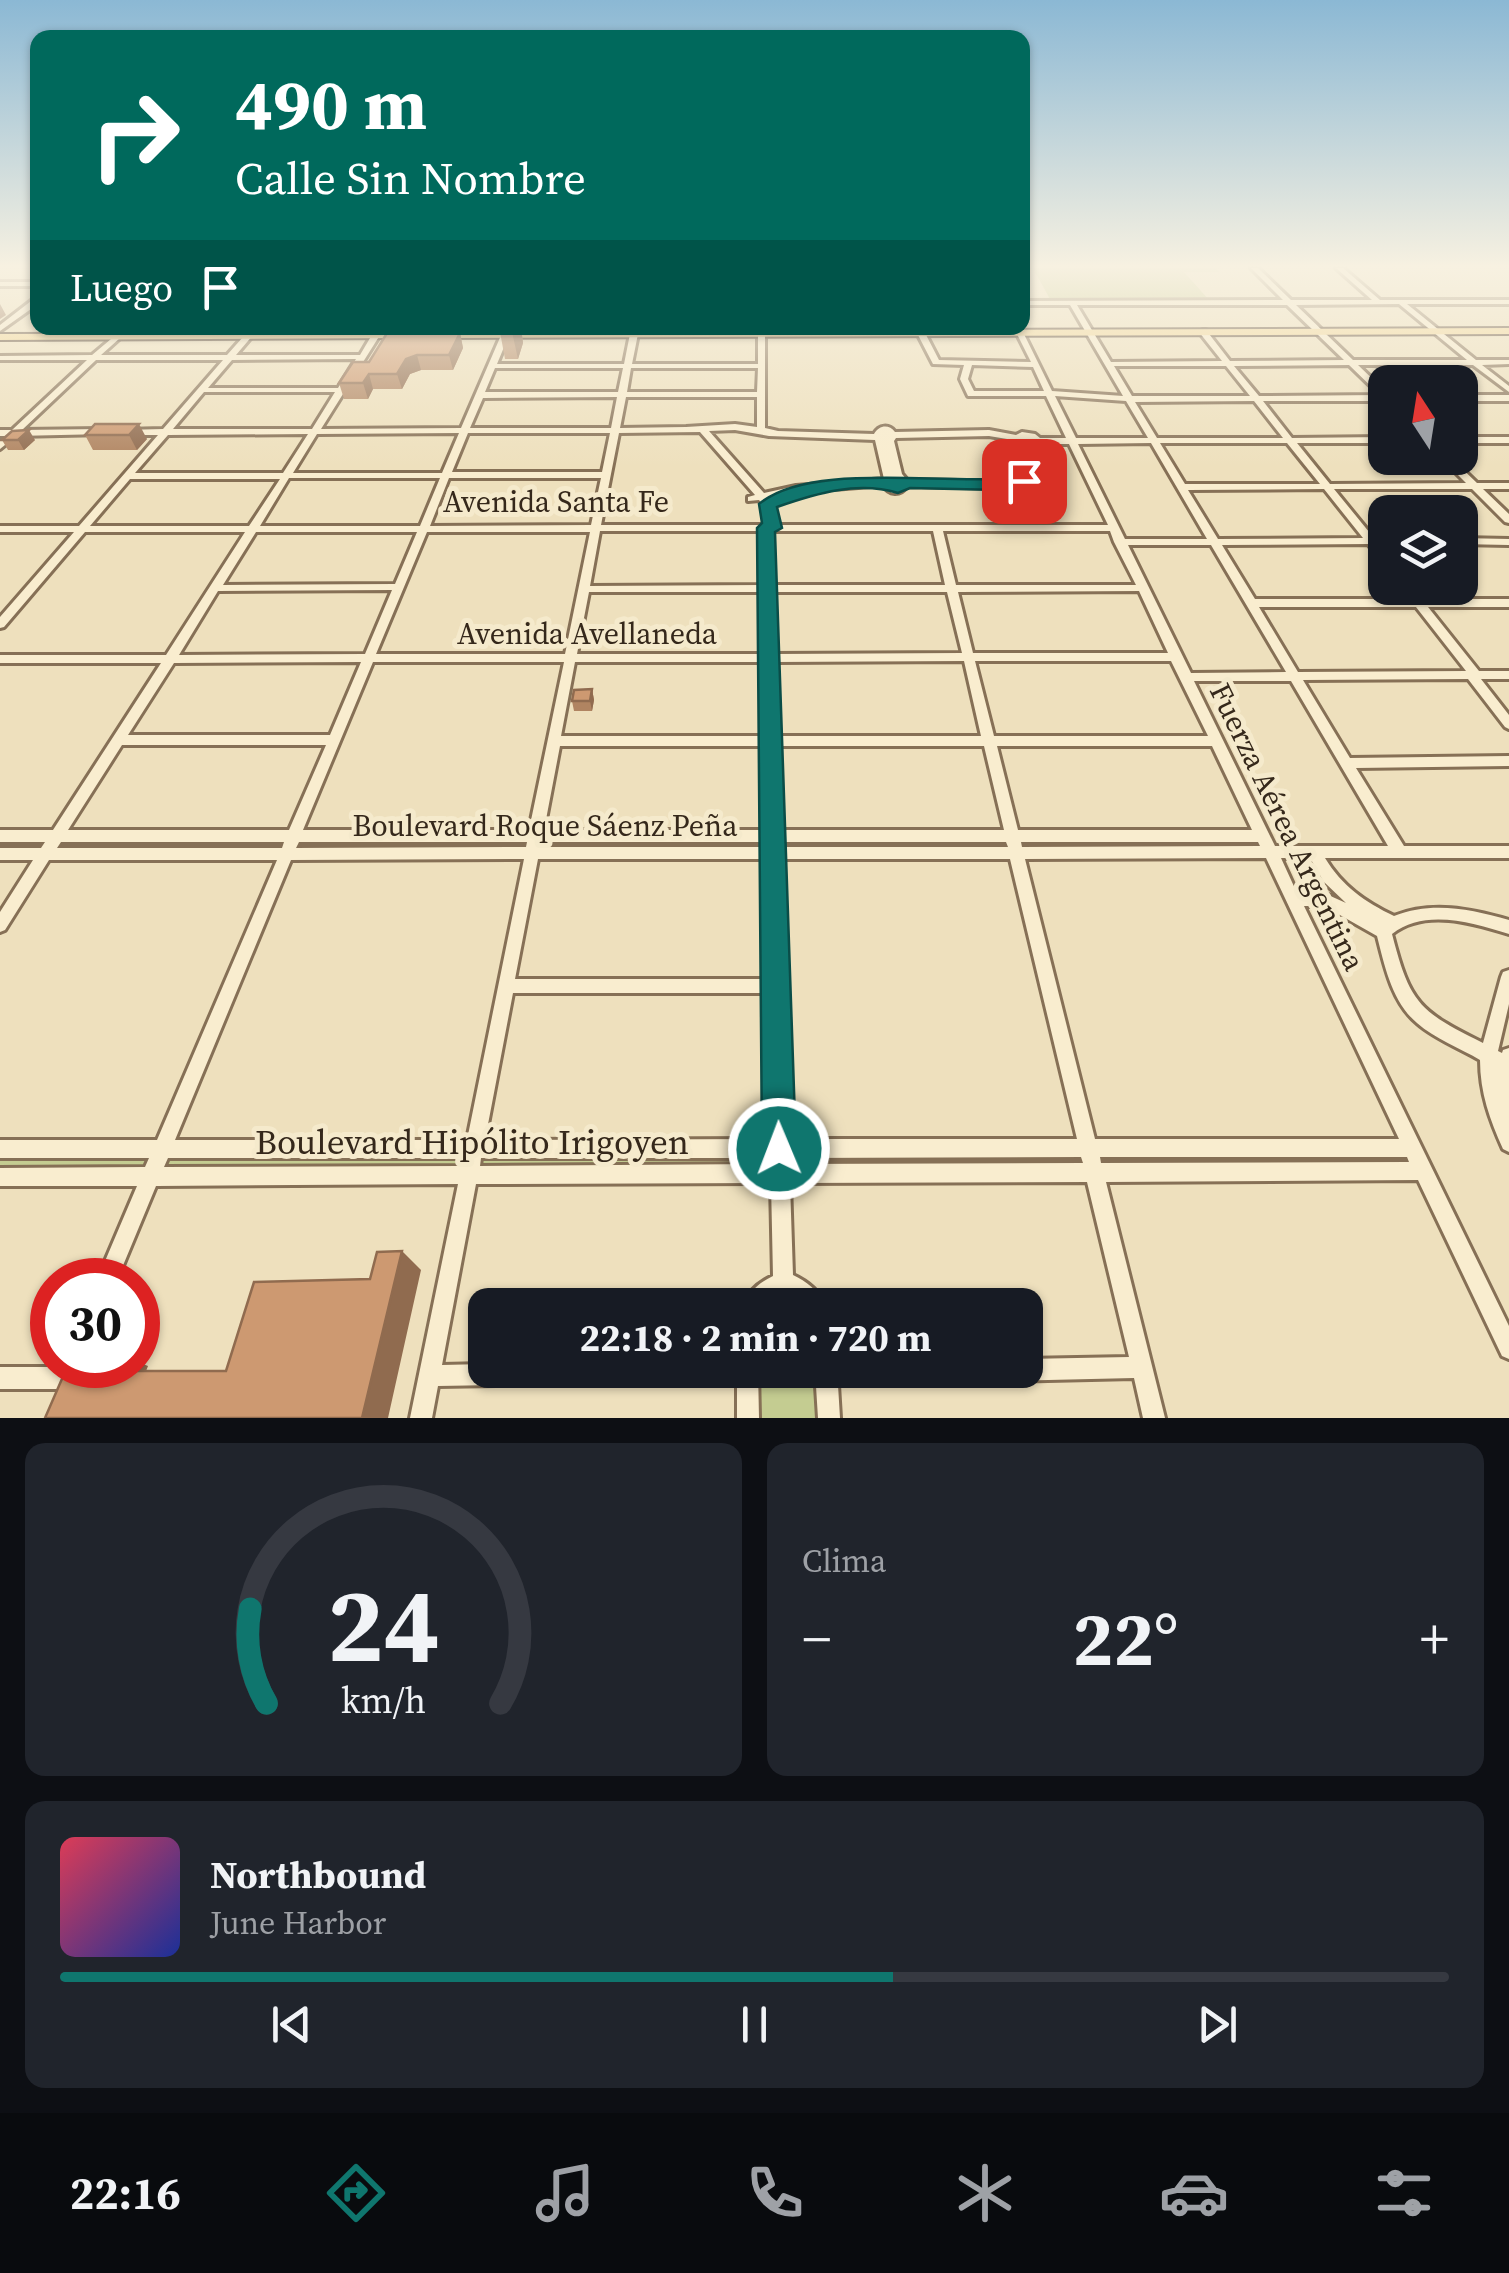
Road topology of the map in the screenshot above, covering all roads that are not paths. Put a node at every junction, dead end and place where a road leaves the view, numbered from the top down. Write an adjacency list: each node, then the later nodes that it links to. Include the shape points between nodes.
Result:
1 (1091, 334): 22 (street)
2 (1205, 334): 23 (street)
3 (1322, 334): 19 (street)
4 (1441, 334): 20 (street)
5 (78, 335): 14 (main road)
6 (150, 335): 14 (main road)
7 (248, 335): 18 (street)
8 (376, 335): 15 (street)
9 (505, 335): 26 (street)
10 (630, 335): 27 (street)
11 (762, 335): 28 (street)
12 (922, 335): 24 (street, via 936,362)
13 (1022, 335): 25 (street, Fuerza Aérea Argentina)
14 (117, 336): 17 (street)
15 (362, 357): 18 (street); 31 (street)
16 (0, 358): 17 (street)
17 (94, 358): 18 (street); 50 (street)
18 (229, 358): 30 (street)
19 (1350, 362): 20 (street); 23 (street); 29 (street)
20 (1474, 362): 21 (street); 32 (street)
21 (1509, 362)
22 (1110, 364): 23 (street); 40 (street)
23 (1229, 364): 41 (street)
24 (968, 365): 25 (street); 33 (street, via 964,378 971,394)
25 (1037, 365): 33 (street, Fuerza Aérea Argentina)
26 (492, 366): 27 (street); 35 (street)
27 (628, 366): 28 (street); 36 (street)
28 (762, 366): 34 (street)
29 (1368, 380)
30 (202, 390): 31 (street); 46 (street)
31 (342, 390): 43 (street)
32 (1509, 390)
33 (1050, 393): 40 (street); 56 (street, Fuerza Aérea Argentina)
34 (762, 394): 36 (street); 42 (street)
35 (480, 395): 36 (street); 44 (street)
36 (622, 395): 45 (street)
37 (1368, 397): 41 (street)
38 (1478, 398): 39 (street)
39 (1509, 398)
40 (1131, 399): 41 (street); 57 (street)
41 (1256, 399): 52 (street)
42 (761, 428): 47 (street); 48 (street)
43 (315, 430): 44 (street); 46 (street); 60 (street)
44 (466, 430): 45 (street); 61 (street)
45 (615, 430): 47 (street); 62 (street)
46 (166, 432): 50 (street); 64 (street)
47 (701, 432): 48 (street); 70 (street)
48 (774, 432): 51 (street)
49 (0, 433): 50 (street)
50 (15, 433): 59 (street)
51 (885, 438): 58 (street, via 989,433); 65 (street)
52 (1290, 440): 53 (street); 57 (street); 66 (street)
53 (1368, 440)
54 (1478, 440): 55 (street)
55 (1509, 440)
56 (1073, 441): 57 (street); 58 (street); 79 (street, Fuerza Aérea Argentina)
57 (1156, 441): 69 (street)
58 (1033, 443): 65 (street, via 1036,470 1019,483)
59 (0, 446)
60 (286, 475): 61 (street); 64 (street); 74 (street)
61 (447, 475): 62 (street); 72 (street)
62 (606, 475): 73 (street)
63 (1464, 475): 67 (street)
64 (128, 476): 77 (street)
65 (894, 480): 70 (street, via 812,488)
66 (1328, 486): 67 (street); 69 (street); 80 (street)
67 (1476, 486): 68 (street); 71 (street)
68 (1509, 486)
69 (1184, 488): 81 (street)
70 (759, 502): 75 (street)
71 (1509, 520)
72 (425, 527): 73 (street, Avenida Santa Fe); 74 (street, Avenida Santa Fe); 85 (street)
73 (596, 527): 75 (street, Avenida Santa Fe); 90 (street)
74 (255, 528): 77 (street, Avenida Santa Fe); 86 (street)
75 (766, 528): 76 (street, Avenida Santa Fe); 87 (street)
76 (937, 528): 79 (street, Avenida Santa Fe); 88 (street)
77 (82, 529): 78 (street, Avenida Santa Fe); 96 (street)
78 (0, 530)
79 (1116, 535): 81 (street, Avenida Santa Fe); 89 (street, Fuerza Aérea Argentina)
80 (1368, 538)
81 (1214, 541): 82 (street, Avenida Santa Fe); 91 (street)
82 (1368, 541)
83 (1478, 541): 84 (street)
84 (1509, 542)
85 (400, 587): 86 (street); 101 (street)
86 (216, 588): 100 (street)
87 (767, 588): 88 (street); 90 (street); 103 (street)
88 (950, 588): 89 (street); 97 (street)
89 (1143, 588): 98 (street, Fuerza Aérea Argentina)
90 (584, 589): 102 (street)
91 (1252, 602): 92 (street); 104 (street)
92 (1368, 602)
93 (1478, 602): 94 (street)
94 (1509, 602)
95 (1420, 605): 105 (street)
96 (0, 624)
97 (968, 657): 98 (street, Avenida Avellaneda); 103 (street, Avenida Avellaneda); 111 (street)
98 (1174, 657): 104 (street, via 1188,676); 112 (street, Fuerza Aérea Argentina)
99 (0, 659): 100 (street, Avenida Avellaneda)
100 (171, 659): 101 (street, Avenida Avellaneda); 108 (street)
101 (370, 659): 102 (street, Avenida Avellaneda); 109 (street)
102 (570, 659): 103 (street, Avenida Avellaneda); 110 (street)
103 (770, 660): 113 (street)
104 (1294, 674): 105 (street); 115 (street)
105 (1476, 675): 106 (street); 107 (street)
106 (1509, 675)
107 (1509, 724)
108 (118, 740): 109 (street); 118 (street)
109 (335, 740): 116 (street)
110 (554, 741): 113 (street); 119 (street)
111 (987, 741): 112 (street); 113 (street); 121 (street)
112 (1215, 741): 120 (street, Fuerza Aérea Argentina)
113 (771, 742): 122 (street)
114 (1509, 761): 115 (street)
115 (1348, 763): 123 (street)
116 (295, 835): 118 (street, Boulevard Roque Sáenz Peña); 119 (street, Boulevard Roque Sáenz Peña); 128 (street)
117 (0, 836): 118 (street, Boulevard Roque Sáenz Peña)
118 (56, 836): 127 (street)
119 (536, 836): 122 (street, Boulevard Roque Sáenz Peña); 129 (street)
120 (1260, 836): 121 (street, Boulevard Roque Sáenz Peña); 131 (street, Fuerza Aérea Argentina)
121 (1012, 837): 122 (street, Boulevard Roque Sáenz Peña); 130 (street)
122 (774, 845): 129 (street, Boulevard Roque Sáenz Peña); 130 (street, Boulevard Roque Sáenz Peña); 138 (street)
123 (1400, 852): 124 (street, Boulevard Roque Sáenz Peña); 125 (street, Boulevard Roque Sáenz Peña)
124 (1509, 852)
125 (1315, 853): 131 (street, Boulevard Roque Sáenz Peña); 135 (street, via 1337,891)
126 (0, 854): 127 (street, Boulevard Roque Sáenz Peña)
127 (44, 854): 128 (street, Boulevard Roque Sáenz Peña); 133 (street)
128 (288, 854): 129 (street, Boulevard Roque Sáenz Peña); 143 (street)
129 (533, 854): 137 (street)
130 (1016, 854): 131 (street, Boulevard Roque Sáenz Peña); 144 (street)
131 (1270, 855): 132 (street, Fuerza Aérea Argentina)
132 (1292, 899): 135 (street, via 1326,900); 145 (street, Fuerza Aérea Argentina)
133 (0, 925)
134 (1509, 927): 135 (street, via 1409,914)
135 (1388, 928): 139 (street, via 1404,995 1416,1015 1439,1033)
136 (1509, 978): 139 (street)
137 (507, 986): 138 (street); 146 (street)
138 (775, 986): 147 (street)
139 (1487, 1053): 140 (street); 142 (street, via 1491,1105)
140 (1508, 1060): 141 (street)
141 (1509, 1114)
142 (1509, 1143)
143 (163, 1148): 146 (street, Boulevard Hipólito Irigoyen); 148 (street, Boulevard Hipólito Irigoyen); 153 (street)
144 (1088, 1148): 145 (street, Boulevard Hipólito Irigoyen); 147 (street, Boulevard Hipólito Irigoyen); 152 (street)
145 (1412, 1148): 149 (street, Fuerza Aérea Argentina)
146 (472, 1149): 147 (street, Boulevard Hipólito Irigoyen); 150 (street)
147 (779, 1149): 151 (street)
148 (0, 1150)
149 (1424, 1171): 152 (street, Boulevard Hipólito Irigoyen); 159 (street, Fuerza Aérea Argentina)
150 (467, 1174): 151 (street, Boulevard Hipólito Irigoyen); 153 (street, Boulevard Hipólito Irigoyen); 164 (street)
151 (780, 1174): 152 (street, Boulevard Hipólito Irigoyen); 156 (street)
152 (1094, 1174): 160 (street)
153 (152, 1176): 154 (street, Boulevard Hipólito Irigoyen); 155 (street)
154 (0, 1177)
155 (117, 1258)
156 (783, 1282): 157 (street); 158 (street)
157 (768, 1288)
158 (797, 1288)
159 (1509, 1349)
160 (1142, 1367): 161 (street); 173 (street)
161 (1043, 1369)
162 (30, 1375): 165 (street)
163 (468, 1375): 164 (street)
164 (429, 1376): 170 (street)
165 (0, 1378)
166 (62, 1388): 169 (street)
167 (747, 1388): 171 (street)
168 (827, 1388): 172 (street)
169 (55, 1404)
170 (421, 1418)
171 (748, 1418)
172 (829, 1418)
173 (1154, 1418)

